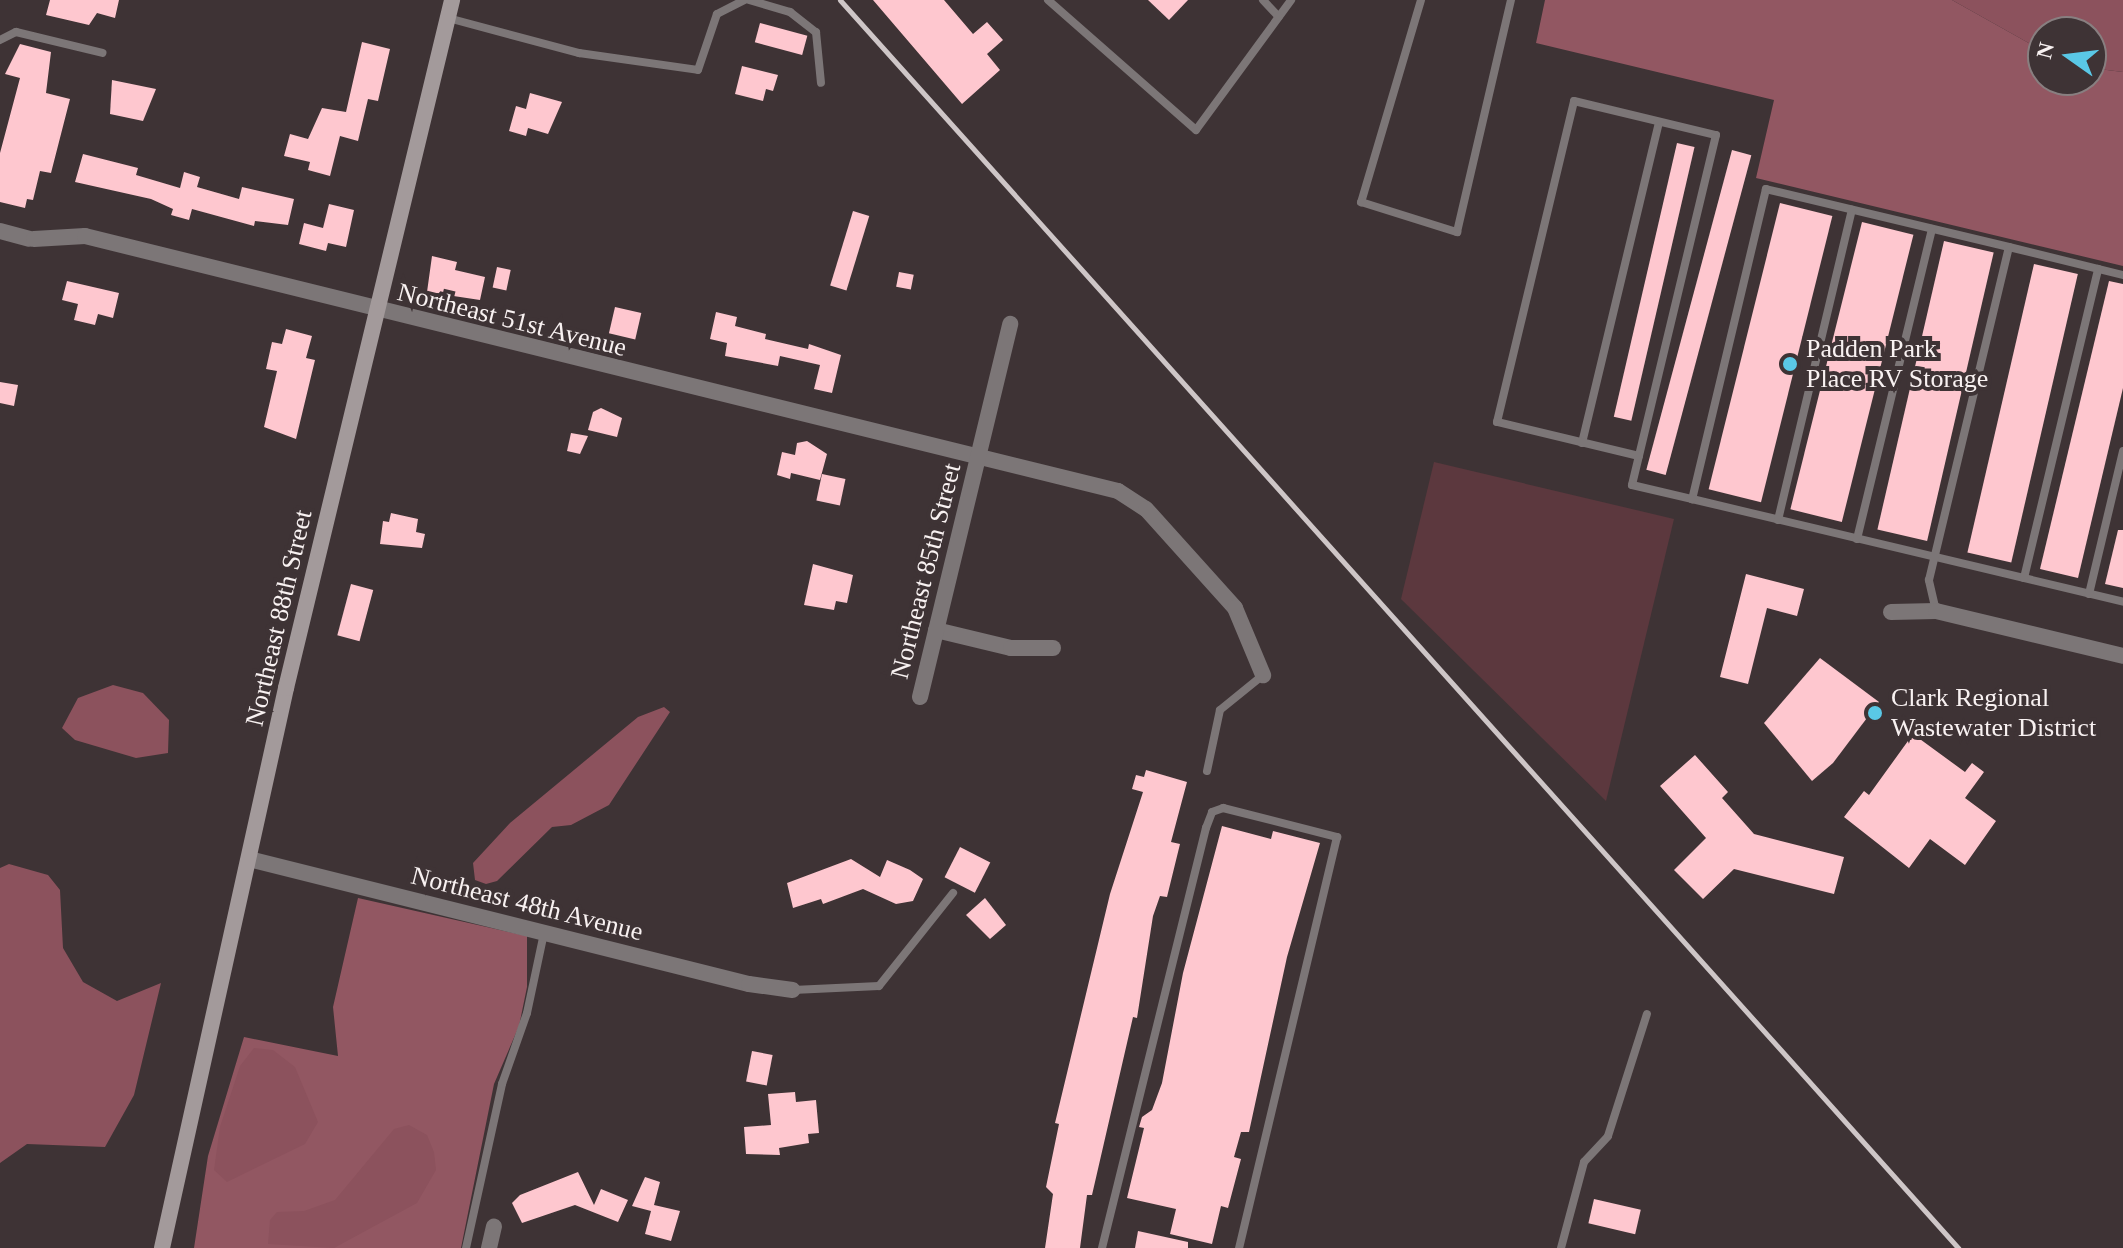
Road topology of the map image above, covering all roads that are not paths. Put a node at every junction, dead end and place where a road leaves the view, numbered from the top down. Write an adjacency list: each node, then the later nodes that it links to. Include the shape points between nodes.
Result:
1 (452, 0): 9 (main road, Northeast 88th Street)
2 (747, 0): 9 (lane, via 717,14 698,70 579,53); 12 (lane, via 790,12 816,32)
3 (1048, 0): 8 (lane, via 1196,130)
4 (1263, 0): 8 (lane)
5 (1291, 0): 8 (lane)
6 (1421, 0): 7 (lane, via 1361,202 1457,232)
7 (1511, 0)
8 (1279, 17)
9 (448, 18): 20 (main road, Northeast 88th Street)
10 (0, 40): 11 (lane, via 16,32)
11 (103, 53)
12 (821, 83)
13 (1659, 122): 22 (lane); 22 (lane, via 1574,101 1497,422); 24 (lane, via 1716,135)
14 (1852, 210): 15 (lane); 26 (lane, via 1766,189); 27 (lane)
15 (1932, 229): 17 (lane); 28 (lane)
16 (0, 231): 20 (street, Northeast 51st Avenue, via 32,239 85,236)
17 (2009, 247): 18 (lane); 29 (lane)
18 (2098, 269): 19 (lane); 30 (lane)
19 (2123, 275)
20 (377, 311): 25 (street, Northeast 51st Avenue); 41 (main road, Northeast 88th Street)
21 (1010, 324): 25 (street, Northeast 85th Street)
22 (1582, 443): 24 (lane)
23 (2123, 451): 31 (lane)
24 (1639, 456): 26 (lane, via 1632,485)
25 (978, 457): 35 (street, Northeast 85th Street); 38 (street, Northeast 51st Avenue, via 1118,491 1138,501 1235,608)
26 (1692, 499): 27 (lane)
27 (1778, 520): 28 (lane)
28 (1857, 539): 29 (lane)
29 (1934, 557): 30 (lane); 33 (lane, via 1929,580)
30 (2024, 578): 31 (lane)
31 (2089, 594): 32 (lane)
32 (2123, 602)
33 (1936, 611): 34 (street); 37 (street)
34 (1891, 612)
35 (936, 630): 36 (street, via 1011,648); 39 (street, Northeast 85th Street)
36 (1053, 648)
37 (2123, 656)
38 (1263, 675): 40 (lane, via 1220,710)
39 (920, 697)
40 (1207, 771)
41 (249, 859): 43 (street, Northeast 48th Avenue); 47 (main road, Northeast 88th Street)
42 (953, 893): 44 (lane, via 879,986)
43 (544, 933): 44 (street, Northeast 48th Avenue); 48 (lane, via 527,1013 502,1084)
44 (793, 990)
45 (1647, 1014): 52 (lane, via 1608,1136 1584,1162)
46 (494, 1227): 49 (street)
47 (162, 1248)
48 (466, 1248)
49 (489, 1248)
50 (1102, 1248): 51 (lane, via 1206,828 1212,812 1223,808 1337,837)
51 (1239, 1248)
52 (1561, 1248)

